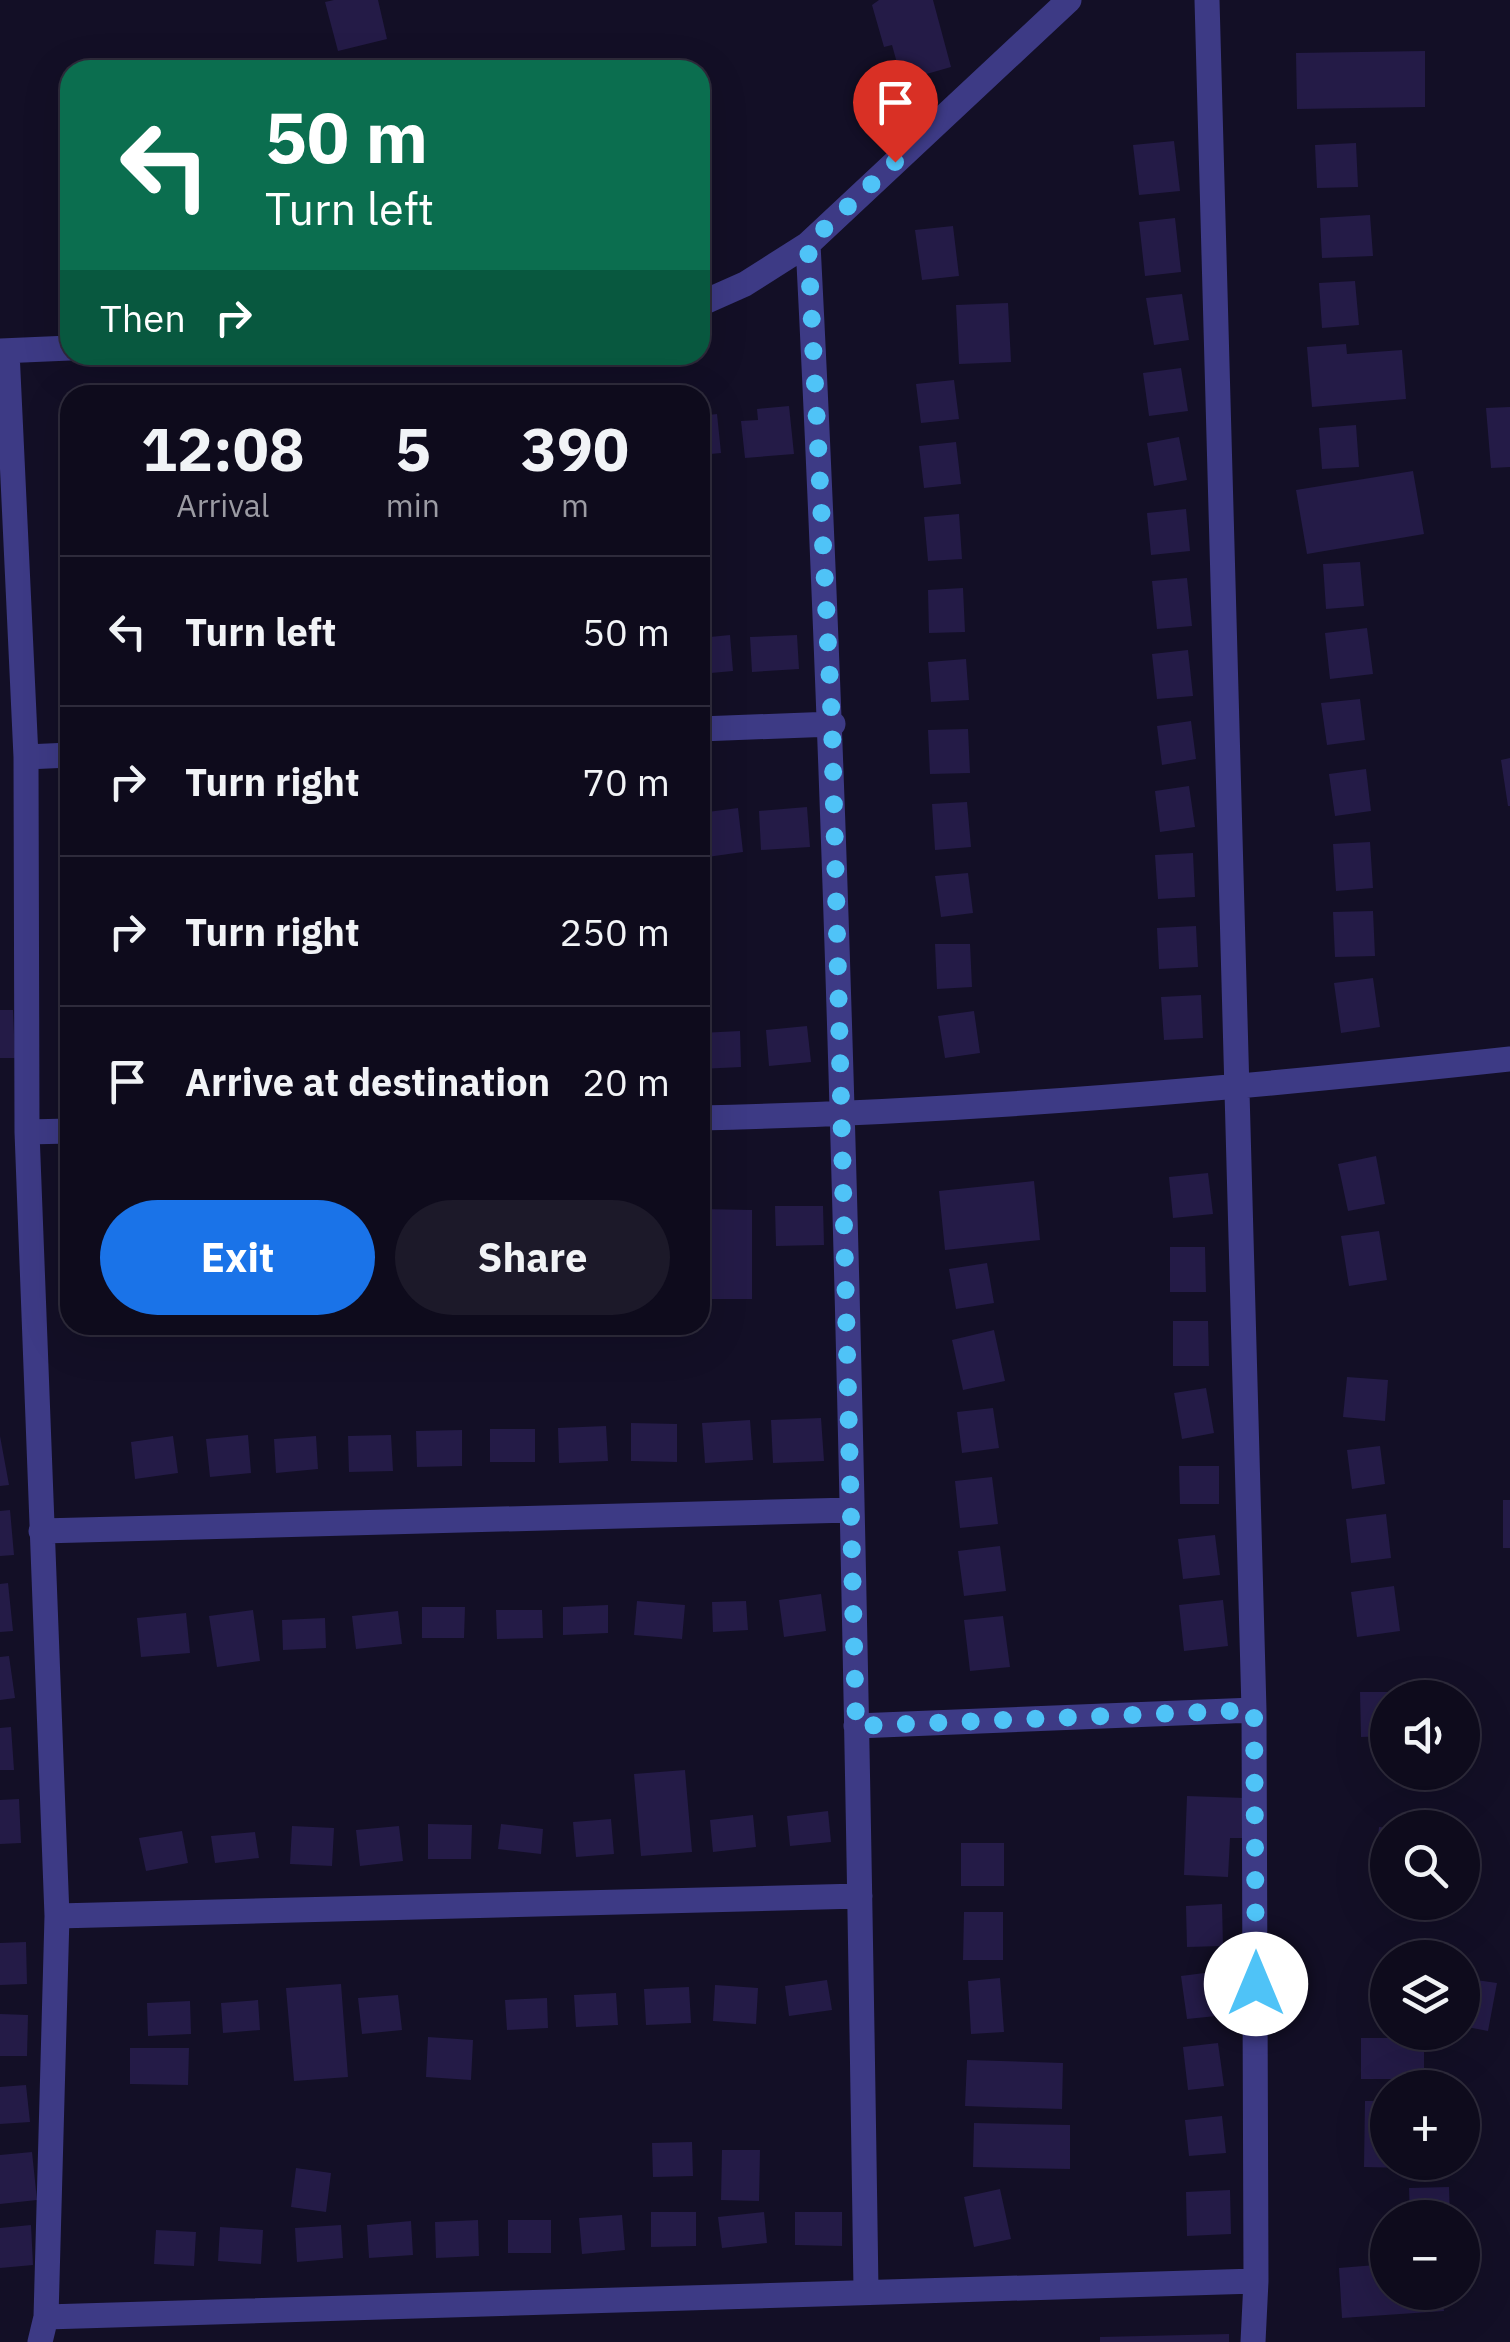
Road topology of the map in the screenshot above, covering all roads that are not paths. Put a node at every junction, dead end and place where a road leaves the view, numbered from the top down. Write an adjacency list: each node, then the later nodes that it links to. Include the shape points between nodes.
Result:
1 (1069, 0): 3 (street)
2 (1207, 0): 12 (street)
3 (808, 244): 4 (street); 7 (street)
4 (710, 300)
5 (60, 348): 6 (street)
6 (4, 351): 10 (street)
7 (832, 724): 8 (street); 13 (street)
8 (710, 730)
9 (60, 755): 10 (street)
10 (26, 757): 16 (street)
11 (1510, 1059): 12 (street)
12 (1239, 1085): 13 (street); 19 (street)
13 (845, 1114): 14 (street); 17 (street)
14 (710, 1118)
15 (60, 1131): 16 (street)
16 (26, 1132): 18 (street)
17 (852, 1510): 18 (street); 20 (street)
18 (41, 1531): 22 (street)
19 (1254, 1710): 20 (street); 23 (street)
20 (856, 1726): 21 (street)
21 (860, 1896): 22 (street); 24 (street)
22 (57, 1916): 25 (street)
23 (1256, 2281): 24 (street); 26 (street)
24 (866, 2290): 25 (street)
25 (43, 2329)
26 (1252, 2342)

